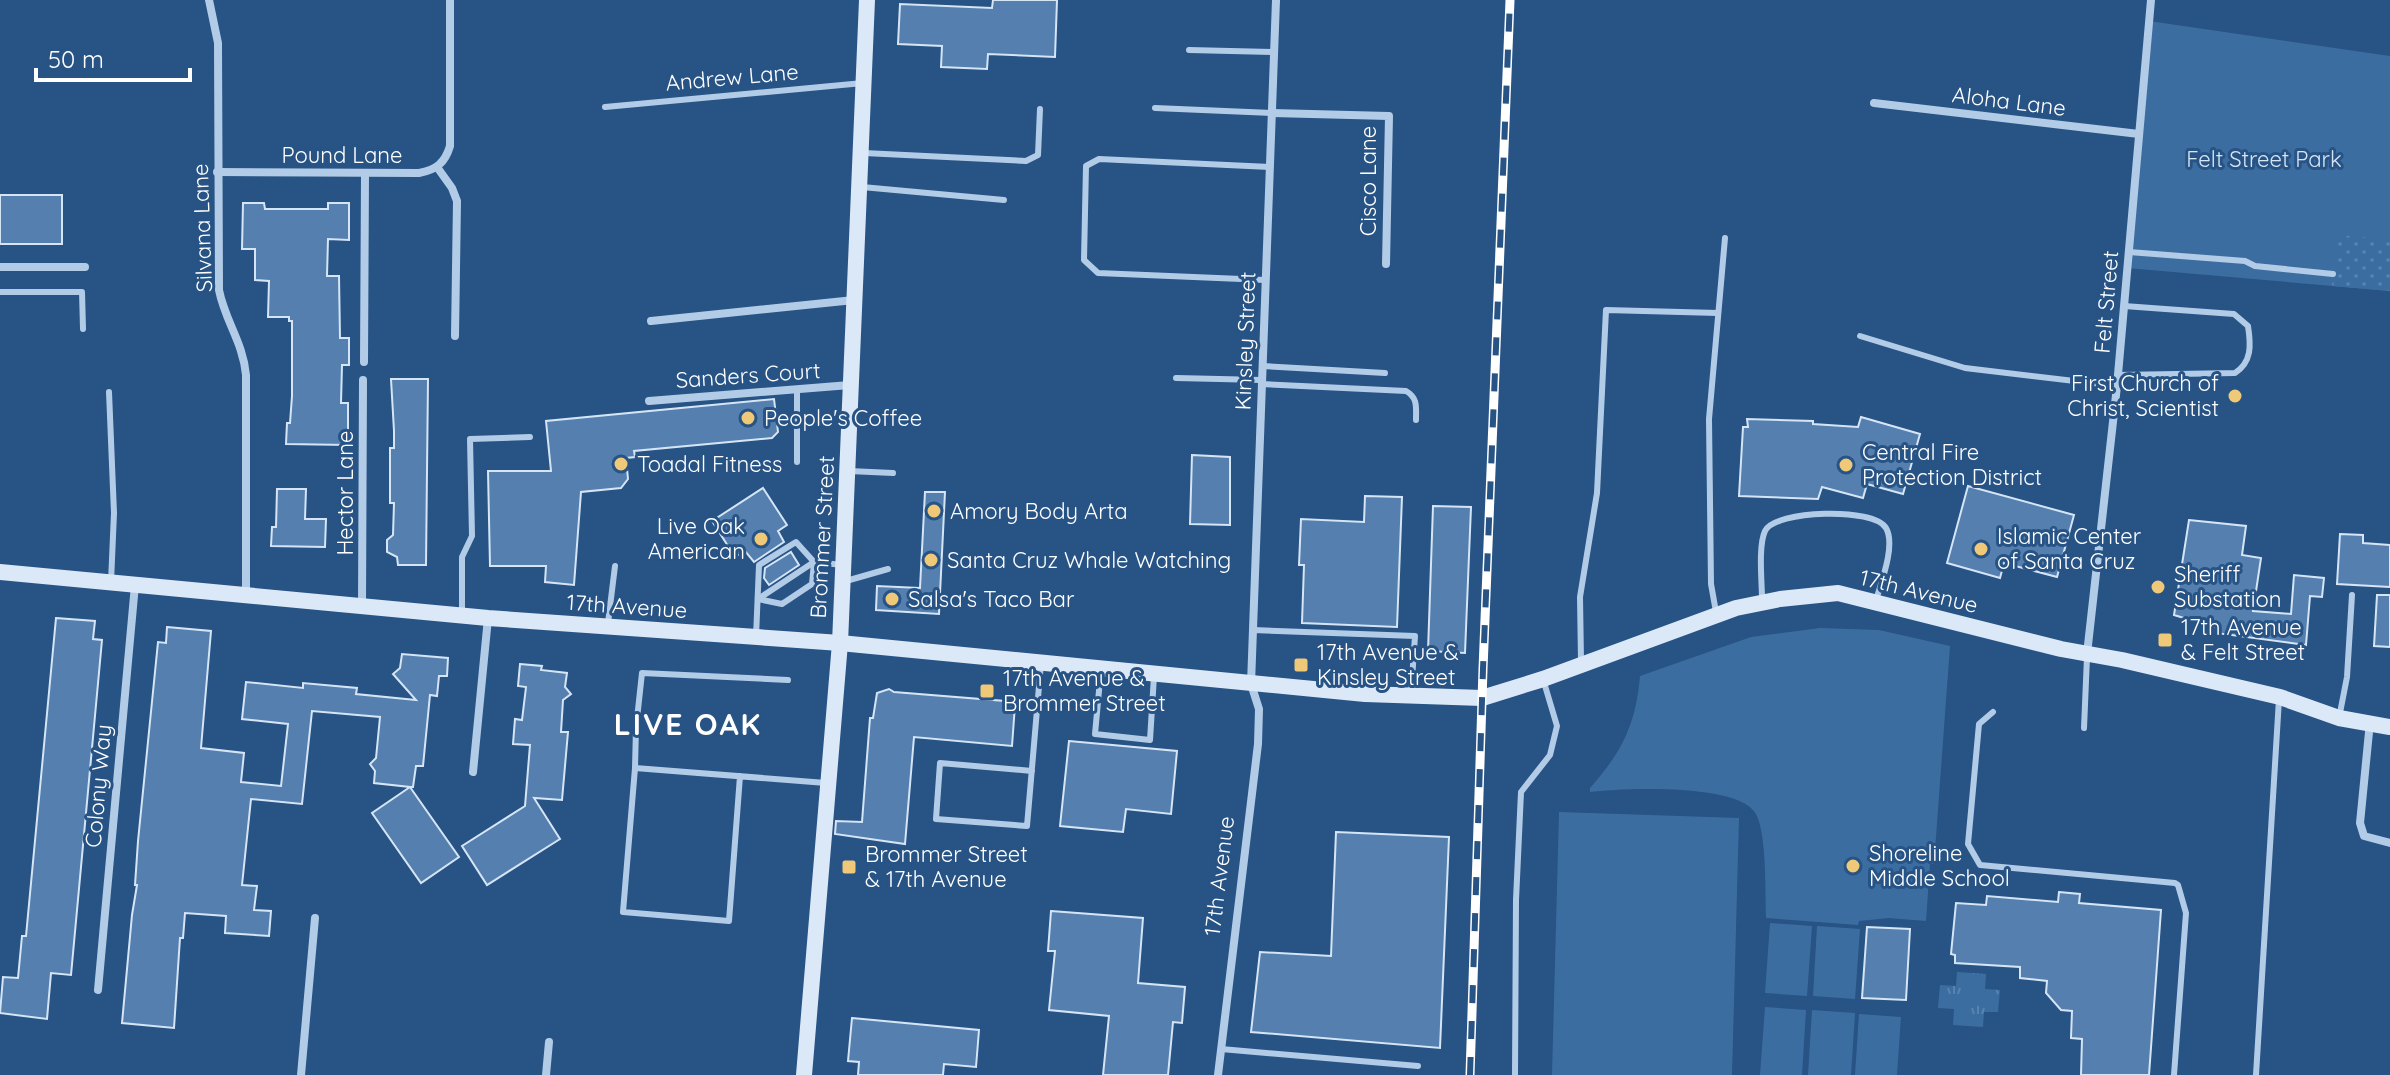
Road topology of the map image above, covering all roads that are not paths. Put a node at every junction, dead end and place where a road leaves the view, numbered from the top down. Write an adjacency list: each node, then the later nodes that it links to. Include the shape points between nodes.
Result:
1 (209, 0): 18 (street, Silvana Lane, via 218,43)
2 (450, 0): 16 (street, via 450,146)
3 (867, 0): 8 (main road, Brommer Street)
4 (1276, 0): 7 (street, Kinsley Street)
5 (2151, 0): 14 (street, Felt Street)
6 (1189, 50): 7 (lane)
7 (1274, 52): 13 (street, Kinsley Street)
8 (863, 83): 10 (lane, Andrew Lane); 15 (main road, Brommer Street)
9 (1874, 103): 14 (street, Aloha Lane)
10 (605, 107)
11 (1155, 108): 13 (lane)
12 (1040, 109): 15 (lane, via 1038,155 1026,161)
13 (1272, 113): 17 (street, Kinsley Street); 24 (street, Cisco Lane, via 1389,116)
14 (2139, 134): 23 (street, Felt Street)
15 (860, 152): 20 (main road, Brommer Street)
16 (437, 167): 19 (street, Pound Lane, via 419,173); 35 (street, via 457,201)
17 (1270, 167): 28 (street, Kinsley Street); 28 (lane, via 1099,159 1086,166 1084,260 1098,273)
18 (217, 172): 19 (street, Pound Lane); 62 (street, Silvana Lane, via 219,290 246,375)
19 (365, 174): 37 (street)
20 (859, 187): 21 (lane); 30 (main road, Brommer Street)
21 (1004, 200)
22 (1725, 238): 32 (lane)
23 (2129, 252): 27 (lane); 31 (street, Felt Street)
24 (1386, 264)
25 (0, 267): 26 (street)
26 (85, 267)
27 (2333, 274)
28 (1265, 280): 38 (street, Kinsley Street)
29 (0, 292): 34 (lane, via 82,292)
30 (854, 300): 33 (street); 44 (main road, Brommer Street)
31 (2124, 306): 40 (street, Felt Street); 40 (lane, via 2234,314 2248,326 2250,356 2235,373)
32 (1718, 313): 67 (lane, via 1709,419); 76 (lane, via 1606,310 1597,493 1580,597)
33 (651, 321)
34 (83, 329)
35 (455, 336)
36 (1860, 336): 45 (lane, via 1965,368)
37 (364, 362)
38 (1262, 366): 39 (lane); 43 (street, Kinsley Street)
39 (1385, 373)
40 (2118, 375): 45 (street, Felt Street)
41 (1176, 378): 43 (lane)
42 (363, 380): 66 (street, Hector Lane)
43 (1261, 382): 49 (lane, via 1406,391 1414,395); 71 (street, Kinsley Street)
44 (851, 385): 46 (street, Sanders Court); 52 (main road, Brommer Street)
45 (2117, 386): 74 (street, Felt Street)
46 (797, 389): 48 (street, Sanders Court); 51 (lane)
47 (109, 392): 59 (lane)
48 (649, 401)
49 (1416, 420)
50 (530, 437): 68 (lane, via 470,439 472,536 462,557)
51 (797, 462)
52 (847, 471): 53 (lane); 58 (main road, Brommer Street)
53 (893, 473)
54 (814, 562): 58 (lane); 63 (lane); 63 (lane, via 812,584 782,604); 63 (lane, via 796,542 759,565)
55 (615, 566): 70 (lane)
56 (888, 569): 58 (lane)
57 (0, 572): 59 (main road, 17th Avenue)
58 (843, 574): 73 (main road, Brommer Street)
59 (111, 582): 60 (main road, 17th Avenue)
60 (135, 585): 62 (main road, 17th Avenue); 96 (street, Colony Way)
61 (2352, 595): 85 (lane)
62 (246, 596): 66 (main road, 17th Avenue)
63 (758, 599): 72 (lane)
64 (1875, 602): 65 (main road, 17th Avenue, via 1838,593); 65 (lane, via 1887,561 1886,526 1854,514 1818,514 1771,524 1765,531); 74 (main road, 17th Avenue)
65 (1762, 603): 67 (main road, 17th Avenue)
66 (362, 606): 68 (main road, 17th Avenue)
67 (1716, 615): 76 (main road, 17th Avenue)
68 (461, 616): 69 (main road, 17th Avenue)
69 (488, 618): 70 (main road, 17th Avenue); 91 (street)
70 (608, 627): 72 (main road, 17th Avenue)
71 (1253, 630): 81 (street, Kinsley Street); 82 (lane, via 1415,636)
72 (756, 637): 73 (main road, 17th Avenue)
73 (840, 643): 75 (main road, 17th Avenue); 93 (main road, Brommer Street)
74 (2087, 654): 83 (main road, 17th Avenue); 88 (lane)
75 (1041, 663): 77 (main road, 17th Avenue); 90 (lane)
76 (1581, 665): 79 (main road, 17th Avenue)
77 (1101, 669): 78 (main road, 17th Avenue); 78 (lane, via 1095,734 1150,740)
78 (1155, 674): 81 (main road, 17th Avenue)
79 (1543, 679): 82 (main road, 17th Avenue, via 1482,698); 104 (lane, via 1557,726 1550,755 1521,792)
80 (788, 680): 89 (lane, via 642,673)
81 (1251, 684): 82 (main road, 17th Avenue); 98 (street, 17th Avenue, via 1259,709 1258,744)
82 (1411, 695)
83 (2280, 697): 85 (main road, 17th Avenue); 106 (lane)
84 (1993, 712): 105 (lane, via 1979,724 1968,844 1980,865 2175,883 2183,895)
85 (2339, 718): 86 (main road, 17th Avenue)
86 (2370, 722): 87 (main road, 17th Avenue); 94 (street, via 2360,823 2364,836)
87 (2390, 727)
88 (2084, 728)
89 (635, 768): 92 (lane); 92 (lane, via 623,912 729,921)
90 (1032, 771): 90 (lane, via 1027,826 936,819 940,763)
91 (473, 772)
92 (740, 776): 93 (lane)
93 (829, 784): 102 (main road, Brommer Street)
94 (2390, 843)
95 (315, 918): 100 (street)
96 (98, 990)
97 (549, 1042): 101 (street)
98 (1221, 1049): 99 (lane); 103 (street, 17th Avenue)
99 (1418, 1066)
100 (301, 1075)
101 (546, 1075)
102 (804, 1075)
103 (1218, 1075)
104 (1515, 1075)
105 (2174, 1075)
106 (2256, 1075)

